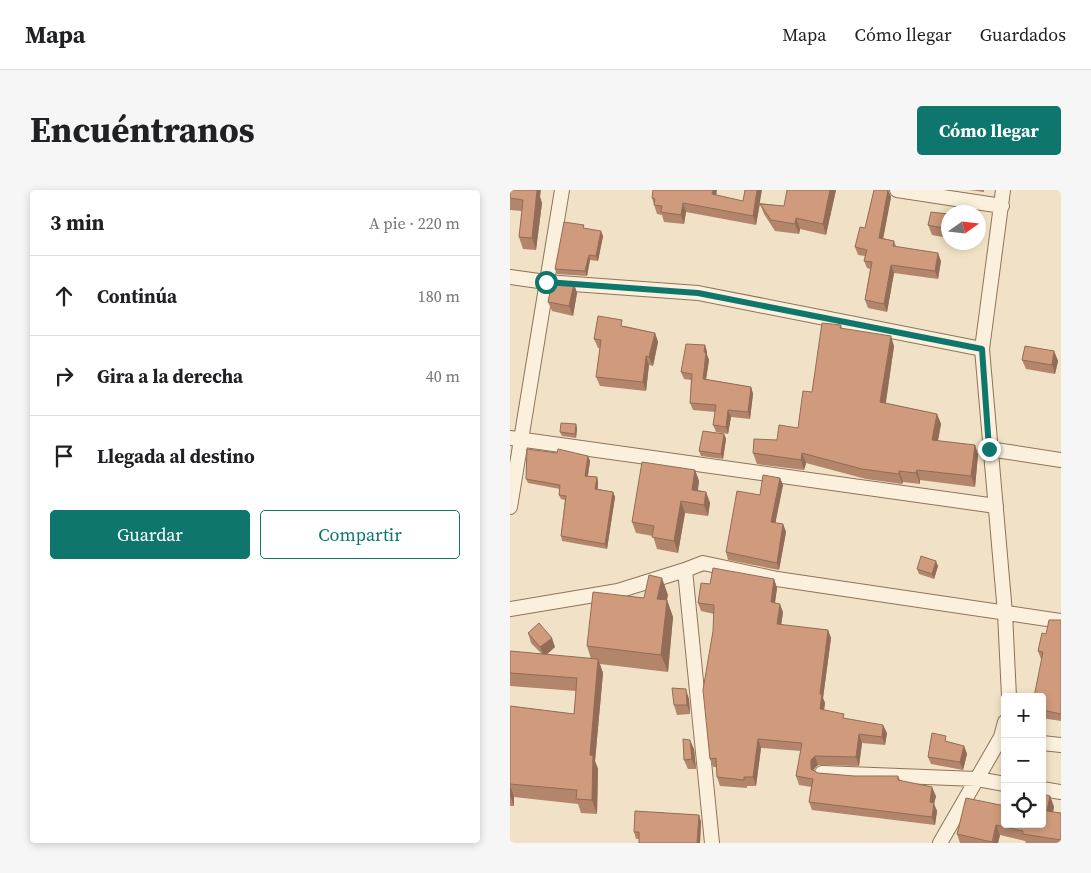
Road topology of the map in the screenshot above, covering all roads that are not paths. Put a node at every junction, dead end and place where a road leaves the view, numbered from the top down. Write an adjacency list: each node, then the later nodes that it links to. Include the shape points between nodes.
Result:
1 (562, 190): 6 (street)
2 (897, 190): 4 (street)
3 (1004, 190): 4 (street)
4 (1002, 206): 7 (street)
5 (510, 276): 6 (street)
6 (546, 282): 7 (street, via 698,293); 8 (street)
7 (982, 349): 9 (street)
8 (516, 438): 11 (street); 12 (street)
9 (989, 449): 10 (street); 11 (street)
10 (1061, 460)
11 (996, 506): 15 (street)
12 (510, 507)
13 (685, 570): 14 (street, via 618,591); 15 (street, via 703,563 777,578); 26 (street)
14 (510, 609)
15 (1005, 613): 16 (street); 17 (street)
16 (1061, 621)
17 (1009, 693)
18 (1001, 741): 22 (street)
19 (1046, 743): 20 (street)
20 (1061, 745)
21 (822, 773): 22 (street)
22 (977, 779): 23 (street); 27 (street)
23 (1001, 783)
24 (1046, 790): 25 (street)
25 (1061, 792)
26 (712, 843)
27 (940, 843)

